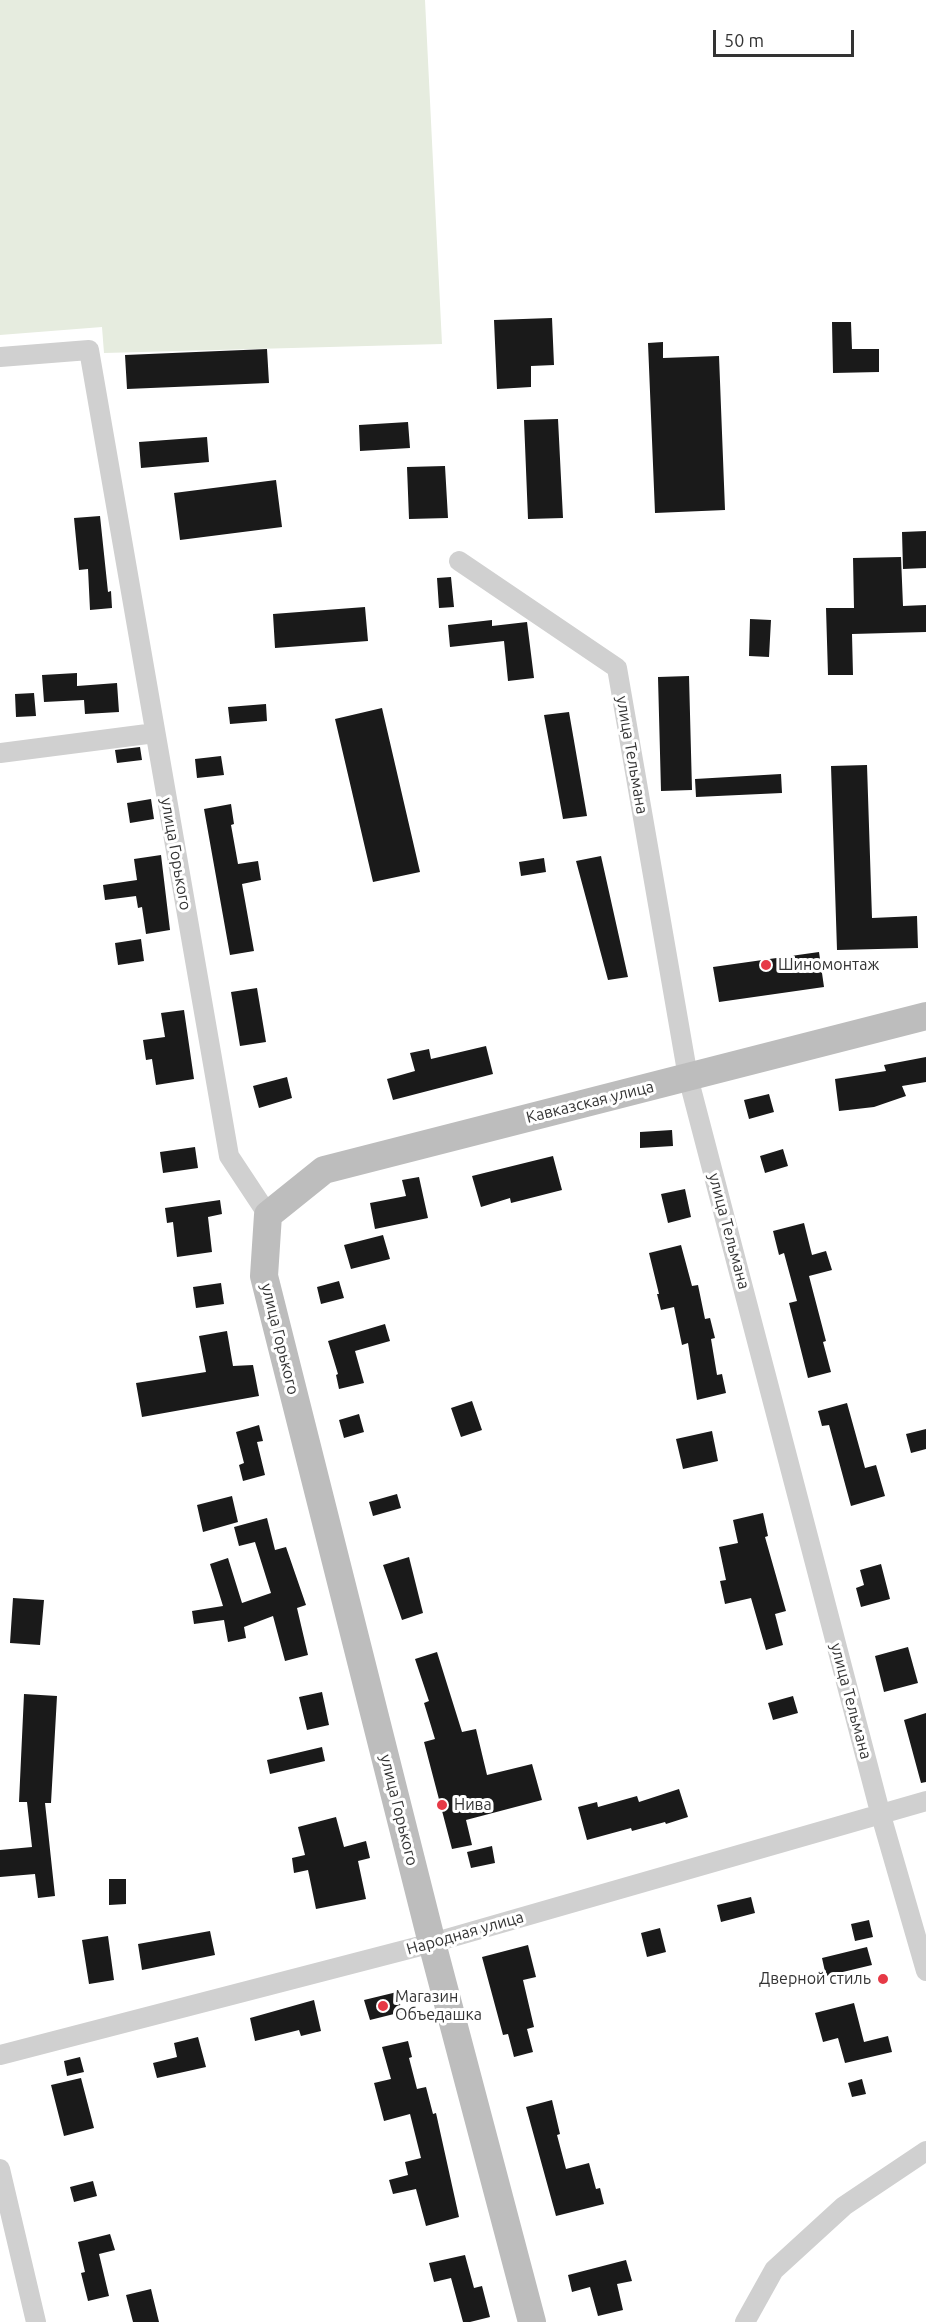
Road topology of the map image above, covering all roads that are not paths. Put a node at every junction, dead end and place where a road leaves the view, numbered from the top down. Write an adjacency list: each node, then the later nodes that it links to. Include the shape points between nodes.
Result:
1 (0, 357): 3 (street, улица Горького, via 89,350)
2 (459, 561): 6 (street, улица Тельмана, via 617,668)
3 (155, 733): 4 (street); 7 (street, улица Горького, via 229,1156)
4 (0, 753)
5 (926, 1016): 6 (main road, Кавказская улица)
6 (688, 1077): 7 (main road, Кавказская улица, via 324,1170); 9 (street, улица Тельмана)
7 (268, 1215): 10 (main road, улица Горького, via 264,1276)
8 (926, 1801): 9 (street, Народная улица)
9 (880, 1812): 10 (street, Народная улица); 11 (street, улица Тельмана)
10 (432, 1943): 12 (street, Народная улица); 17 (main road, улица Горького)
11 (926, 1971)
12 (0, 2055)
13 (926, 2151): 18 (street, via 844,2206 774,2270)
14 (0, 2169): 15 (street)
15 (8, 2239): 16 (street)
16 (36, 2322)
17 (532, 2322)
18 (745, 2322)

